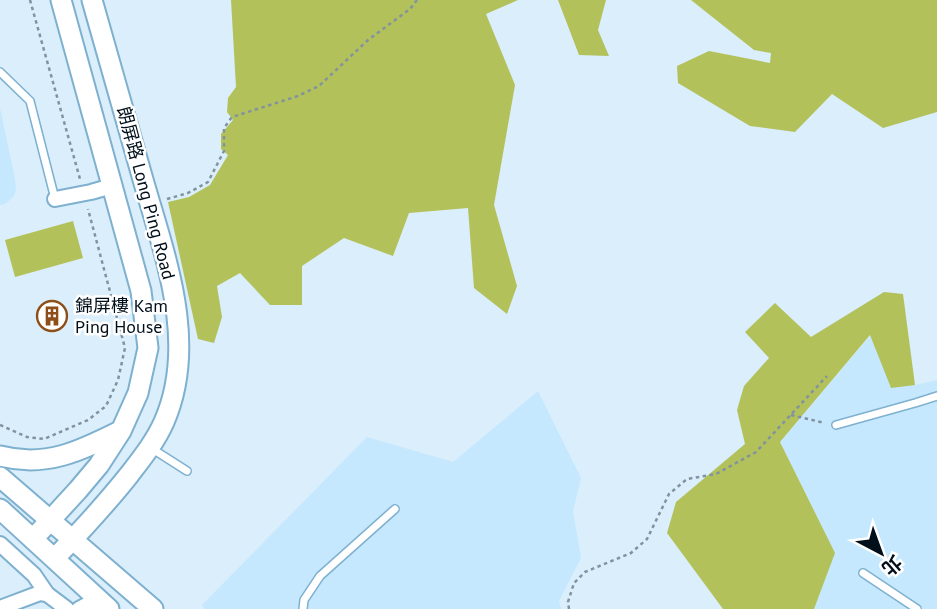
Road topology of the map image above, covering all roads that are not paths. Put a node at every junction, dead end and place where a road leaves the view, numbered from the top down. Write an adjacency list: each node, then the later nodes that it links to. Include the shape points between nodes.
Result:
1 (61, 0): 4 (main road, 朗屏路 Long Ping Road)
2 (92, 0): 9 (main road, 朗屏路 Long Ping Road, via 176,310 176,384)
3 (0, 72): 5 (lane, via 30,101)
4 (112, 186): 5 (street); 8 (main road, 朗屏路 Long Ping Road, via 141,291 148,348 138,393)
5 (55, 199)
6 (937, 396): 7 (lane)
7 (836, 425)
8 (121, 431): 10 (main road, via 58,458); 15 (main road, 朗屏路 Long Ping Road, via 99,465)
9 (150, 448): 11 (lane); 17 (main road, 朗屏路 Long Ping Road)
10 (0, 456)
11 (187, 471)
12 (0, 477): 15 (main road)
13 (0, 509): 16 (main road)
14 (395, 509): 27 (lane, via 320,576)
15 (50, 521): 16 (main road, 朗屏路 Long Ping Road); 17 (main road)
16 (33, 539): 19 (main road)
17 (72, 540): 19 (main road, 朗屏路 Long Ping Road); 26 (main road)
18 (0, 544): 21 (street, via 34,575)
19 (55, 558): 22 (main road)
20 (863, 573): 28 (lane)
21 (51, 601): 23 (street, via 40,593); 24 (street)
22 (104, 604): 25 (street)
23 (0, 608)
24 (67, 609)
25 (79, 609)
26 (153, 609)
27 (303, 609)
28 (917, 609)

